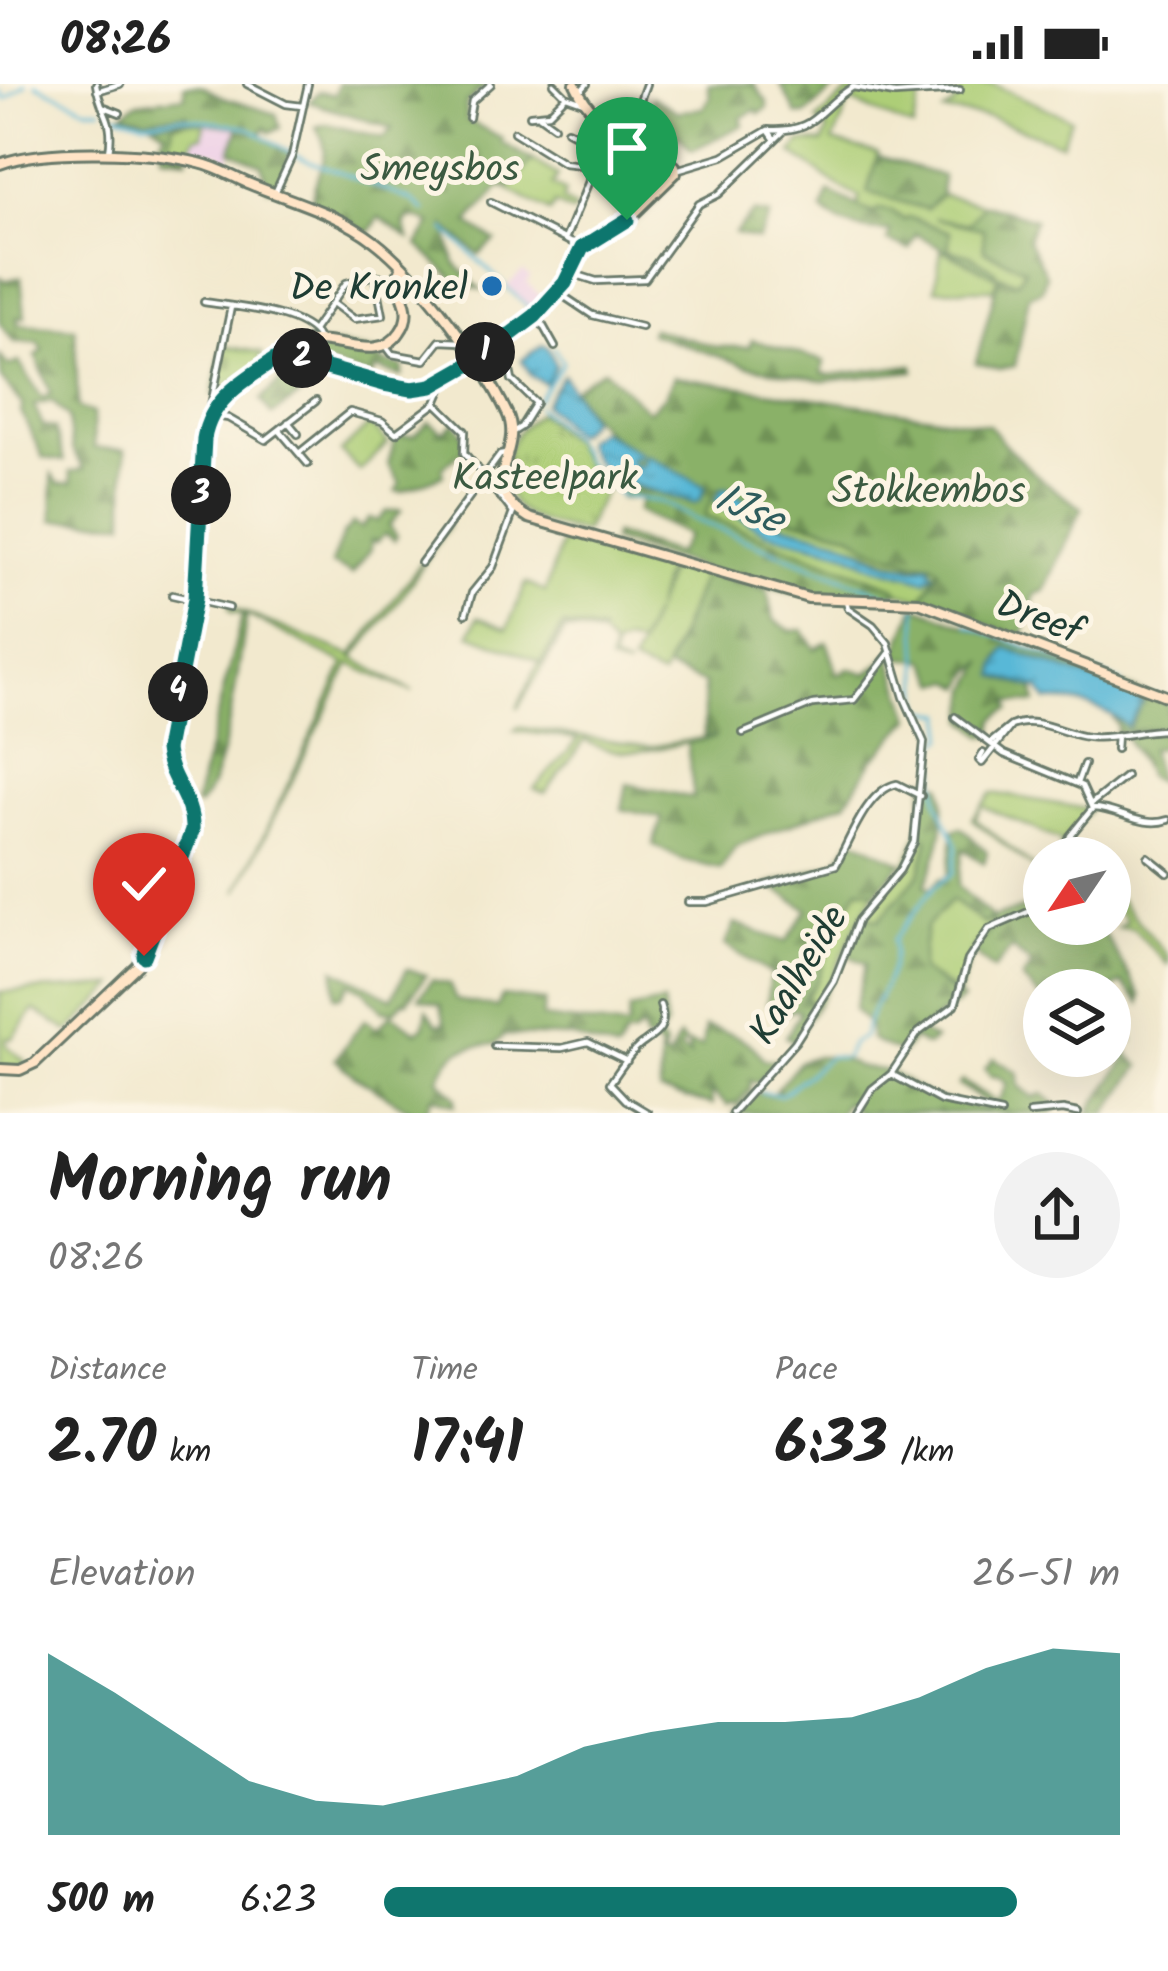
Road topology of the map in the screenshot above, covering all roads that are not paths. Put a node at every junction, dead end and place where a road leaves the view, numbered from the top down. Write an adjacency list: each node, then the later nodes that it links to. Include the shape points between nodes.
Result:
1 (121, 84): 8 (street)
2 (247, 84): 12 (street)
3 (308, 84): 12 (street)
4 (491, 84): 17 (street, via 472,101)
5 (554, 84): 11 (street)
6 (587, 84): 10 (street)
7 (646, 84): 24 (street)
8 (96, 88): 13 (street)
9 (960, 90): 23 (street, via 853,88 809,125)
10 (579, 93): 11 (street); 18 (street)
11 (566, 96): 16 (street)
12 (302, 106): 31 (street)
13 (103, 108): 14 (street); 27 (street, via 113,128)
14 (120, 113)
15 (530, 115): 16 (street)
16 (545, 116): 19 (street)
17 (469, 118)
18 (601, 120): 24 (street); 26 (street)
19 (554, 126)
20 (567, 130): 26 (street)
21 (767, 130): 23 (street); 25 (street); 30 (street, via 723,156)
22 (514, 132): 29 (street, via 564,163)
23 (783, 132): 25 (street)
24 (628, 133): 30 (street)
25 (775, 140): 35 (street, via 699,204 645,279)
26 (594, 144): 29 (street)
27 (109, 155): 28 (street, via 40,154); 31 (street, via 195,162)
28 (0, 164)
29 (589, 166): 33 (street)
30 (676, 170): 34 (street, via 631,218)
31 (275, 194): 36 (street, via 366,235)
32 (491, 202): 33 (street)
33 (566, 237): 34 (street)
34 (580, 251): 35 (street)
35 (571, 273): 38 (street)
36 (400, 274): 37 (street); 45 (street); 48 (street, via 407,313)
37 (375, 275): 40 (street, via 346,283); 40 (street, via 382,316 353,319)
38 (558, 291): 42 (street); 43 (street, via 592,315)
39 (204, 302): 41 (street)
40 (334, 304): 44 (street)
41 (231, 307): 44 (street); 56 (street)
42 (536, 315): 46 (street); 49 (street)
43 (641, 327)
44 (314, 330): 47 (street)
45 (459, 339): 48 (street, via 440,341 425,360); 51 (street)
46 (500, 341): 51 (street); 60 (street, via 512,380 535,405)
47 (321, 343): 48 (street); 50 (street)
48 (386, 346)
49 (555, 346)
50 (288, 351): 52 (street, via 407,388); 56 (street, via 232,389)
51 (476, 361): 52 (street); 60 (street)
52 (446, 379): 54 (street)
53 (316, 401): 57 (street)
54 (436, 403): 55 (street, via 395,433); 65 (street, via 465,430 464,453)
55 (348, 413): 58 (street); 62 (street)
56 (211, 415): 59 (street, via 265,440); 69 (street)
57 (288, 422): 59 (street); 61 (street)
58 (357, 424)
59 (279, 430): 62 (street)
60 (512, 432): 63 (street)
61 (298, 434)
62 (299, 453): 64 (street)
63 (506, 454): 65 (street); 66 (street)
64 (308, 464)
65 (484, 477): 66 (street); 67 (street)
66 (503, 496): 70 (street, via 536,521 796,595); 72 (street, via 513,513)
67 (421, 563)
68 (172, 595): 69 (street)
69 (195, 599): 71 (street); 98 (street, via 166,750 192,831 148,947 41,1059)
70 (846, 601): 73 (street, Kaalheide); 74 (street, Dreef, via 932,606)
71 (229, 608)
72 (466, 614)
73 (891, 651): 77 (street, via 854,700 812,704); 85 (street, Kaalheide, via 924,742)
74 (1168, 697)
75 (955, 718): 79 (street)
76 (1168, 730): 78 (street)
77 (743, 733)
78 (1118, 735): 79 (street, via 1080,736 1027,721); 80 (street)
79 (993, 745): 81 (street, via 982,763); 84 (street)
80 (1116, 749)
81 (983, 753)
82 (1084, 764): 84 (street)
83 (1126, 776): 86 (street)
84 (1077, 783): 86 (street)
85 (921, 796): 93 (street, via 886,787 836,865); 101 (street, Kaalheide, via 906,862 858,920 834,981 795,1042)
86 (1092, 806): 87 (street); 88 (street)
87 (1168, 820)
88 (1072, 837)
89 (1148, 856): 91 (street)
90 (1168, 860): 91 (street)
91 (1158, 864): 92 (street)
92 (1168, 873)
93 (688, 902)
94 (1023, 914): 99 (street, via 989,928 968,960 955,1006 918,1033)
95 (660, 1005): 97 (street, via 656,1037)
96 (494, 1046): 97 (street, via 588,1042)
97 (627, 1061): 100 (street, via 611,1087)
98 (0, 1069)
99 (891, 1074): 102 (street); 103 (street, via 940,1100)
100 (648, 1113)
101 (732, 1113)
102 (857, 1113)
103 (1001, 1113)
104 (1030, 1113): 105 (street)
105 (1078, 1113)

